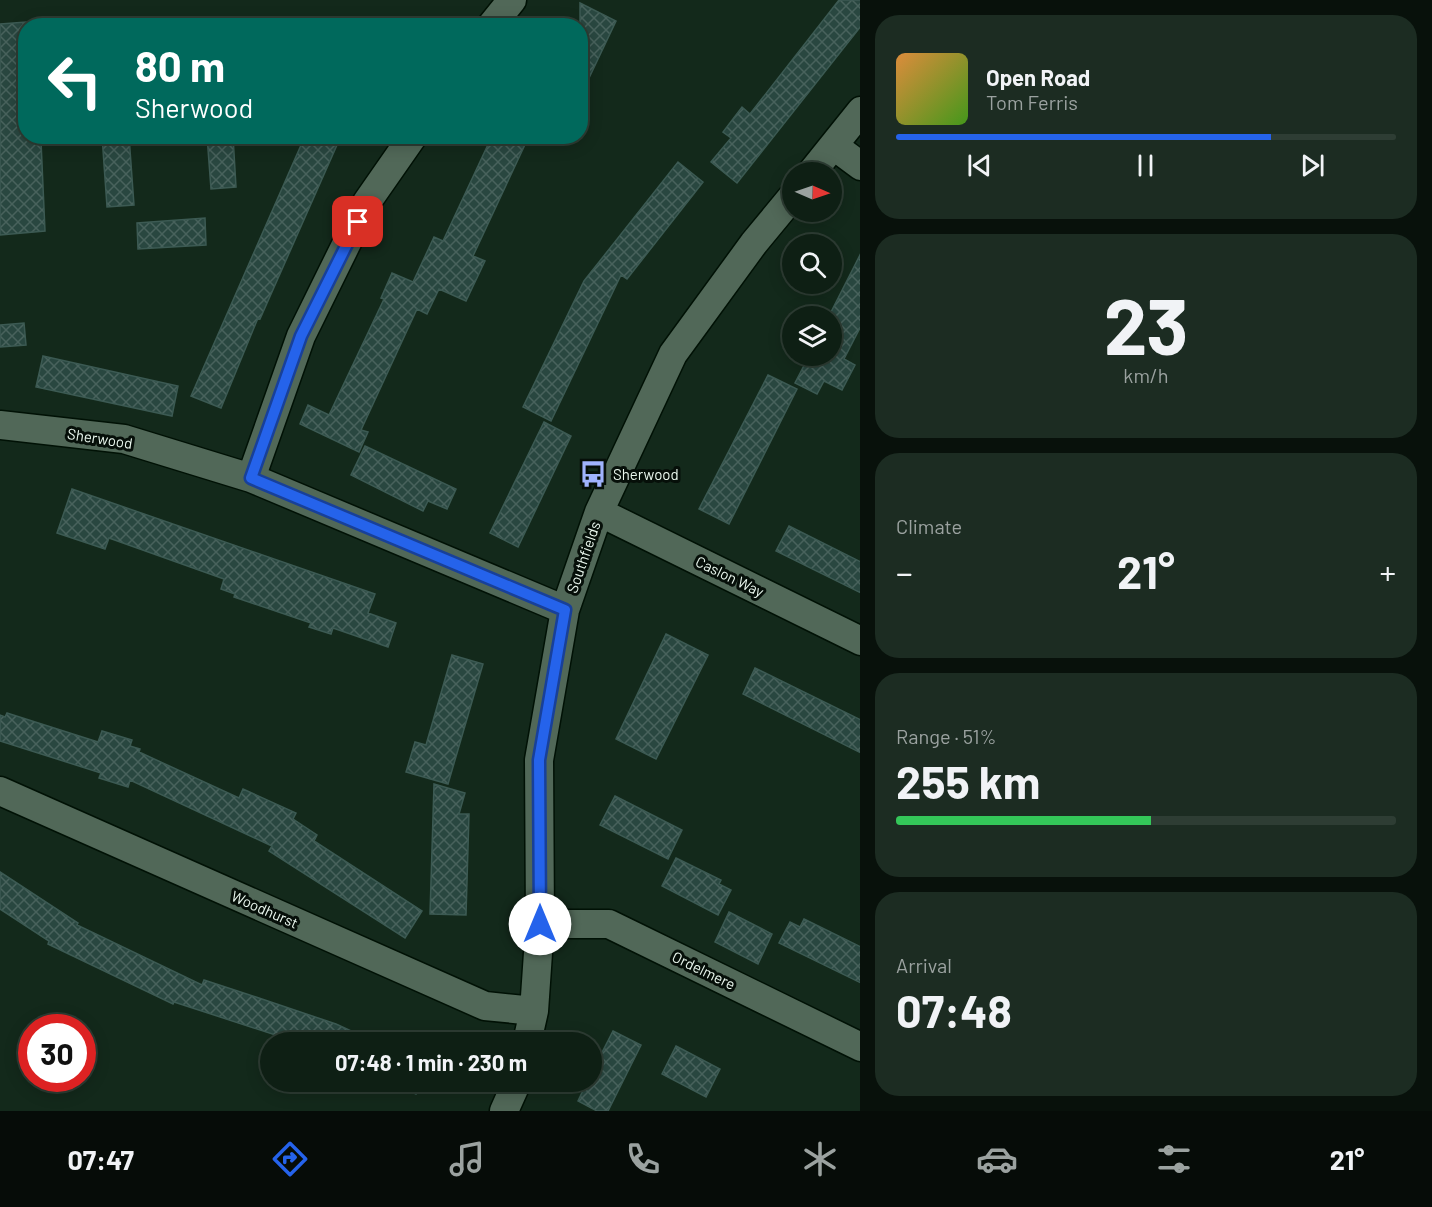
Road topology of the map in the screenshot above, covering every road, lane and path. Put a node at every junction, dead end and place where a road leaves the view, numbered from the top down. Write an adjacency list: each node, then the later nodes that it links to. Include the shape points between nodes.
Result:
1 (512, 0): 2 (street)
2 (497, 18)
3 (860, 112): 5 (street)
4 (407, 144): 10 (street, via 367,202 301,336)
5 (834, 146): 6 (street); 7 (street)
6 (820, 162)
7 (860, 165)
8 (782, 209): 11 (street, Southfields, via 674,354)
9 (0, 425): 10 (street, Sherwood, via 124,439)
10 (251, 478): 12 (street, Sherwood)
11 (599, 512): 12 (street, Southfields); 13 (street, Caslon Way)
12 (565, 610): 15 (street, Southfields, via 539,760)
13 (860, 640)
14 (0, 791): 16 (street, Woodhurst, via 485,1006)
15 (540, 924): 16 (street, Southfields); 18 (street, Ordelmere, via 609,924)
16 (534, 1011): 17 (street, Southfields)
17 (529, 1032)
18 (860, 1047)
19 (513, 1092): 20 (street)
20 (504, 1111)

